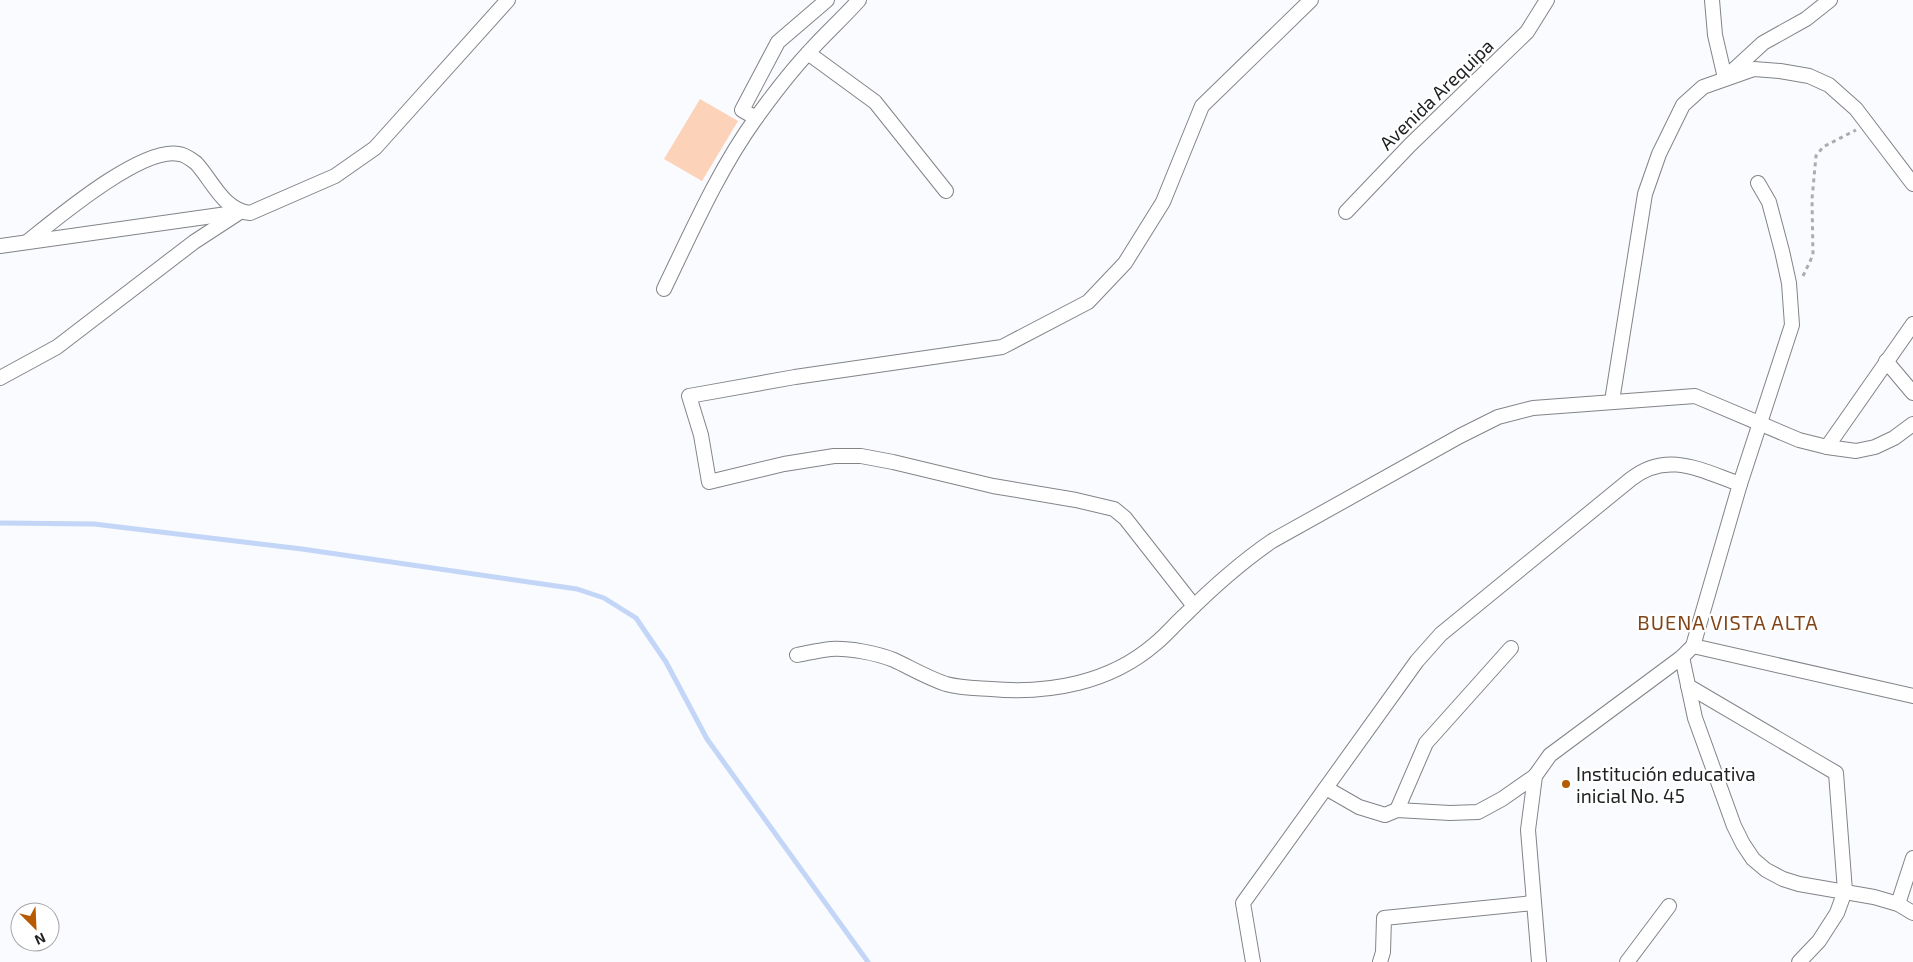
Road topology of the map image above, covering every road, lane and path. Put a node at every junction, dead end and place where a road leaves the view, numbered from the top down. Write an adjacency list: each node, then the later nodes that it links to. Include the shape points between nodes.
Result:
1 (508, 0): 15 (street, via 375,148 335,176 250,213)
2 (827, 0): 10 (street, via 778,42 742,110)
3 (859, 0): 8 (street)
4 (1311, 0): 30 (street, via 1202,106 1163,202 1124,263 1088,302 1002,347 689,396 701,436 709,482 784,464 834,456 861,456 1114,509 1125,518)
5 (1547, 0): 16 (street, Avenida Arequipa, via 1527,32)
6 (1712, 0): 9 (street, via 1715,35)
7 (1830, 0): 9 (street, via 1806,19 1763,43)
8 (808, 53): 10 (street); 14 (street, via 875,102)
9 (1725, 78): 11 (street, via 1754,69 1809,76 1828,84); 25 (street, via 1703,87 1683,105 1659,154 1645,194)
10 (756, 118): 20 (street, via 703,207)
11 (1868, 124): 13 (street); 19 (path, via 1824,147 1816,156 1812,199 1813,255 1803,277)
12 (1758, 183): 19 (street, via 1770,202)
13 (1913, 184)
14 (946, 191)
15 (240, 212): 17 (street); 17 (street, via 221,196 195,162 179,154 159,156 130,168 84,196); 23 (street, via 194,242 57,346)
16 (1346, 212)
17 (27, 242): 18 (street)
18 (0, 246)
19 (1789, 283): 26 (street, via 1792,325)
20 (664, 289)
21 (1913, 324): 22 (street)
22 (1886, 360): 24 (street); 28 (street)
23 (0, 378)
24 (1913, 393)
25 (1612, 401): 26 (street, via 1695,396); 30 (street, via 1533,408 1498,417 1272,541 1248,557)
26 (1761, 423): 28 (street, via 1799,440); 29 (street)
27 (1913, 424): 28 (street, via 1875,447 1856,451)
28 (1827, 447)
29 (1740, 484): 31 (street); 38 (street, via 1686,465 1655,465 1638,473 1441,634 1417,661)
30 (1194, 606): 33 (street, via 1155,644 1118,668 1069,686 1038,690 947,684 893,660 860,652 831,649)
31 (1693, 646): 34 (street); 36 (street)
32 (1511, 648): 39 (street, via 1426,743)
33 (797, 655)
34 (1682, 657): 35 (street); 37 (street, via 1550,755)
35 (1688, 686): 41 (street, via 1695,718 1734,826 1754,859 1783,879); 41 (street, via 1836,773)
36 (1913, 696)
37 (1535, 776): 39 (street, via 1478,812); 42 (street, via 1528,830)
38 (1326, 788): 39 (street, via 1359,807 1385,815); 47 (street, via 1243,904)
39 (1397, 810)
40 (1913, 858): 43 (street)
41 (1845, 891): 43 (street); 52 (street, via 1837,913 1819,941)
42 (1533, 903): 46 (street); 48 (street, via 1384,918)
43 (1898, 904): 45 (street)
44 (1669, 906): 51 (street)
45 (1913, 913)
46 (1536, 938): 49 (street); 50 (street)
47 (1253, 962)
48 (1380, 962)
49 (1539, 962)
50 (1549, 962)
51 (1627, 962)
52 (1799, 962)

